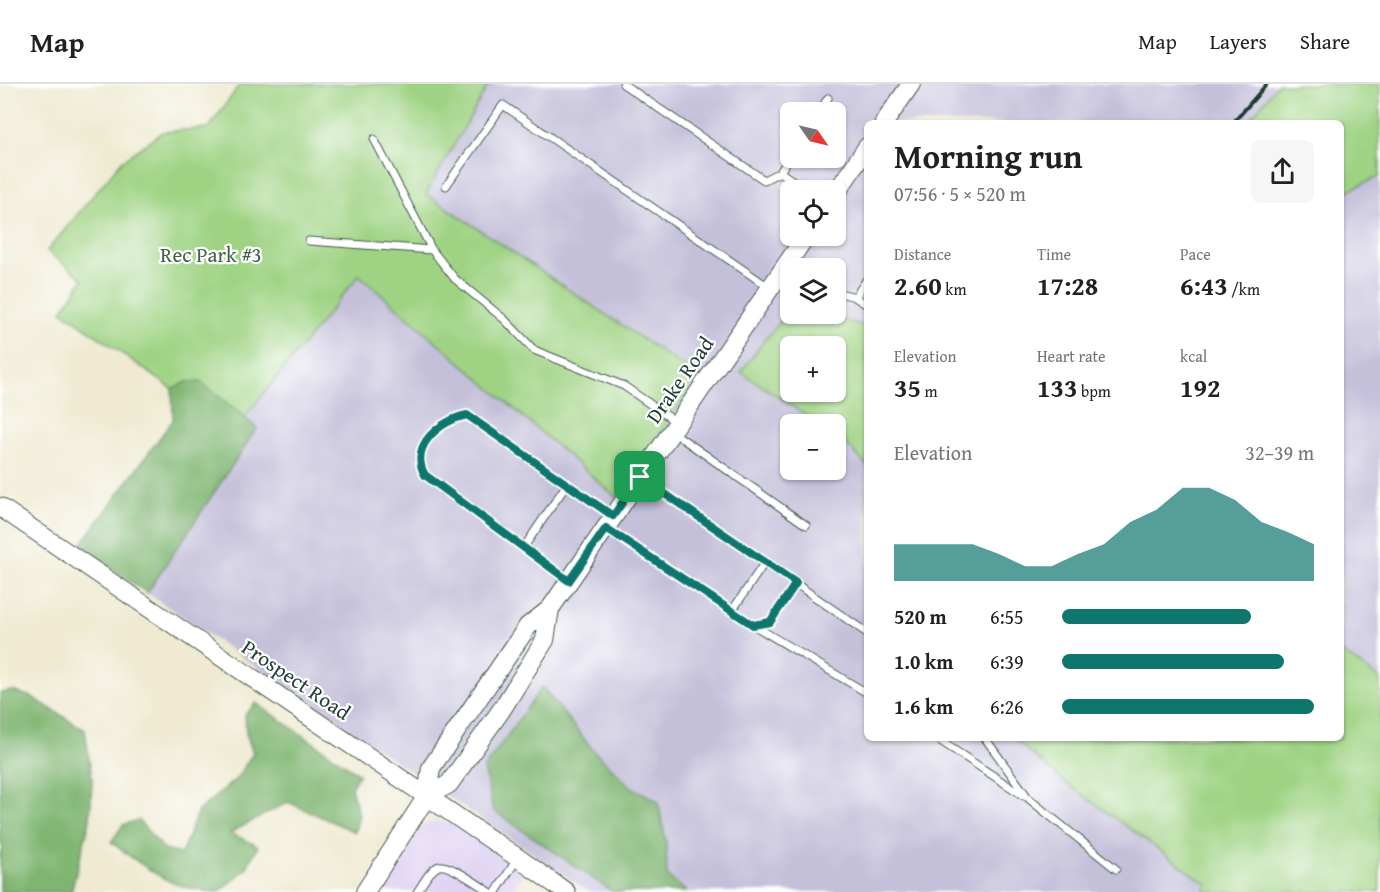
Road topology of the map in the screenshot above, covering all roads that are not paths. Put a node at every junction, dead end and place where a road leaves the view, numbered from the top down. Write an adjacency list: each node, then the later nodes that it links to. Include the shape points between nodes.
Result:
1 (623, 84): 9 (lane, via 764,180)
2 (910, 84): 5 (street)
3 (828, 98): 4 (lane)
4 (825, 102)
5 (886, 120)
6 (374, 138): 14 (lane)
7 (864, 151): 11 (street)
8 (783, 168): 9 (lane)
9 (780, 172): 10 (lane)
10 (792, 180)
11 (845, 180)
12 (446, 186): 17 (lane, via 503,105)
13 (309, 241): 14 (lane)
14 (432, 250): 21 (lane, via 455,279 504,319 534,350 624,386)
15 (780, 278): 17 (street, Drake Road)
16 (864, 284): 19 (lane)
17 (770, 288): 21 (street, Drake Road)
18 (846, 295): 19 (lane)
19 (853, 297): 20 (lane)
20 (864, 303)
21 (674, 428): 22 (street, Drake Road); 26 (lane)
22 (640, 477): 25 (street, Drake Road); 28 (lane)
23 (567, 484): 25 (lane); 27 (lane); 27 (lane, via 467,415 437,429 424,443 419,457 425,475)
24 (0, 507): 38 (street, Prospect Road)
25 (609, 522): 29 (street, Drake Road); 32 (lane)
26 (806, 525)
27 (524, 547): 29 (lane)
28 (765, 562): 30 (lane); 32 (lane)
29 (569, 581): 31 (street, Drake Road)
30 (796, 583): 33 (lane, via 770,622); 34 (lane)
31 (550, 609): 38 (street, Drake Road, via 528,626 431,768); 38 (street, Drake Road, via 546,640 502,709 449,784)
32 (732, 611): 33 (lane)
33 (753, 625): 35 (lane)
34 (864, 631)
35 (864, 691)
36 (941, 741): 39 (lane)
37 (987, 741): 39 (lane)
38 (427, 796): 40 (street, Prospect Road); 42 (street, Drake Road)
39 (1029, 799): 41 (lane)
40 (518, 858): 45 (lane); 46 (street, Prospect Road)
41 (1116, 869)
42 (365, 892)
43 (417, 892): 44 (lane, via 438,866 446,866)
44 (490, 892)
45 (496, 892)
46 (566, 892)

